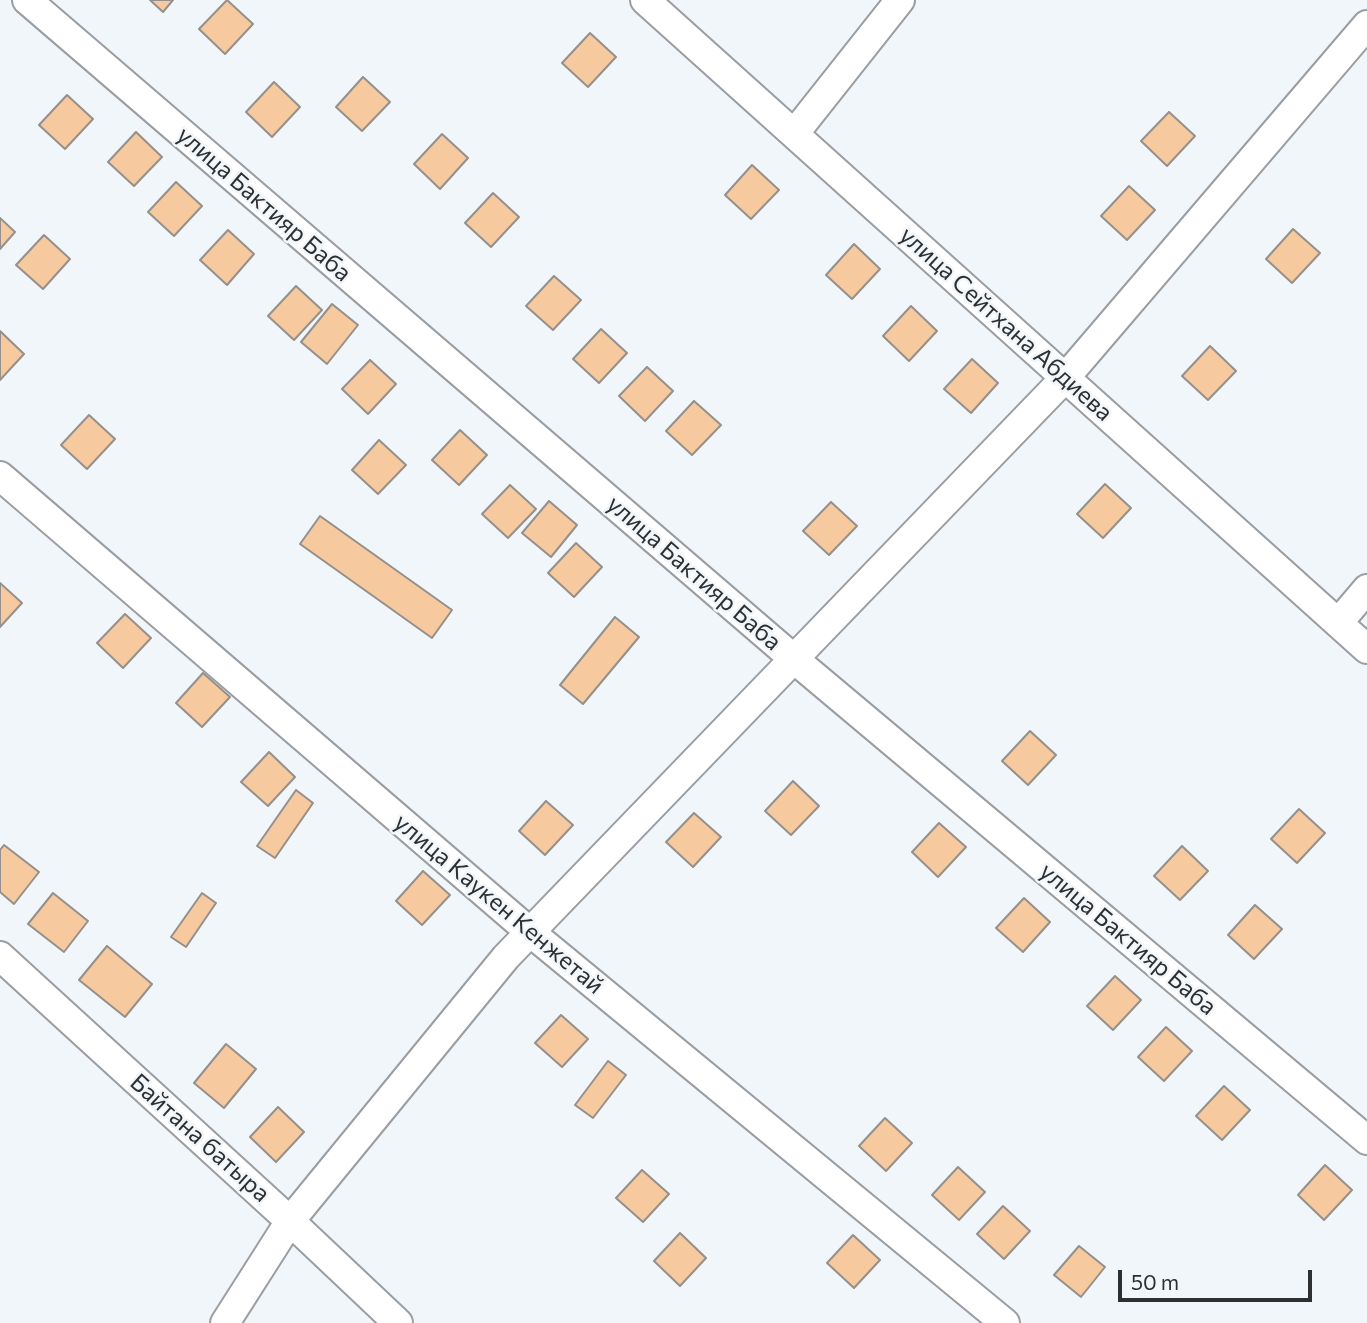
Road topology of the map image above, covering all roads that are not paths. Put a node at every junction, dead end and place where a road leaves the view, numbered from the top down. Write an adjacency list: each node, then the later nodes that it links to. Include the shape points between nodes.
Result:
1 (27, 0): 11 (street, улица Бактияр Баба)
2 (645, 0): 5 (street, улица Сейтхана Абдиева)
3 (900, 0): 5 (street)
4 (1367, 25): 6 (street)
5 (794, 134): 6 (street, улица Сейтхана Абдиева)
6 (1065, 378): 9 (street, улица Сейтхана Абдиева); 11 (street)
7 (0, 476): 12 (street, улица Каукен Кенжетай)
8 (1367, 589): 9 (street)
9 (1338, 623): 10 (street, улица Сейтхана Абдиева)
10 (1367, 649)
11 (794, 659): 12 (street); 14 (street, улица Бактияр Баба)
12 (530, 932): 15 (street); 18 (street, улица Каукен Кенжетай)
13 (0, 956): 15 (street, Байтана батыра)
14 (1367, 1140)
15 (290, 1221): 16 (street); 17 (street, Байтана батыра)
16 (225, 1323)
17 (398, 1323)
18 (1005, 1323)

